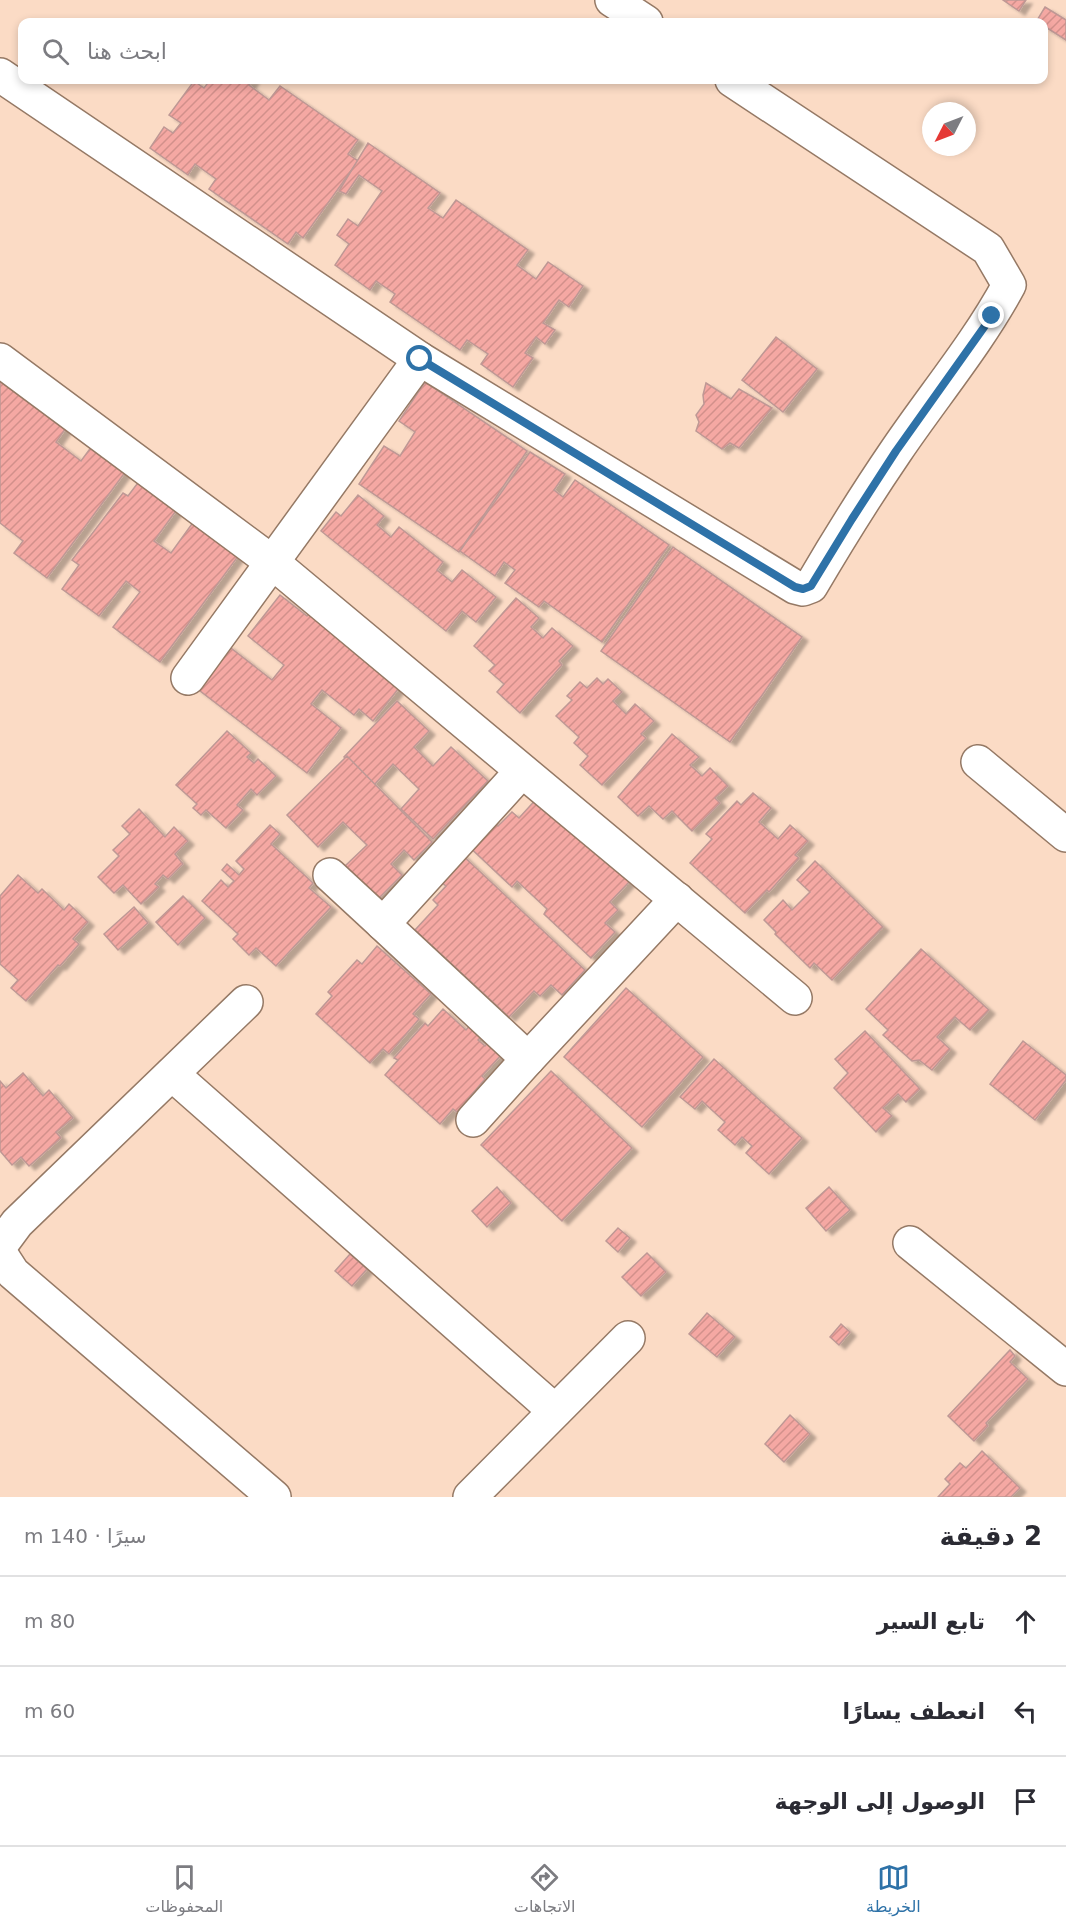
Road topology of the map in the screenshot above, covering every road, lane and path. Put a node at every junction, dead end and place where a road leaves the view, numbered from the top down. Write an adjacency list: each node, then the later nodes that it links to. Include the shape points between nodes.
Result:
1 (612, 0): 2 (street)
2 (640, 18)
3 (0, 75): 5 (street)
4 (738, 84): 5 (street, via 988,249 1009,285 992,316 896,451 811,586 795,587)
5 (420, 359): 7 (street)
6 (0, 360): 7 (street)
7 (272, 562): 8 (street); 10 (street)
8 (188, 678)
9 (978, 762): 11 (street)
10 (522, 771): 13 (street); 14 (street)
11 (1066, 835)
12 (330, 875): 14 (street)
13 (677, 899): 15 (street); 17 (street)
14 (383, 924): 17 (street)
15 (795, 998)
16 (246, 1002): 18 (street)
17 (528, 1059): 19 (street)
18 (172, 1074): 21 (street, via 17,1223); 25 (street)
19 (473, 1120)
20 (910, 1242): 24 (street)
21 (0, 1246)
22 (0, 1252): 26 (street, via 12,1273)
23 (628, 1338): 25 (street)
24 (1066, 1369)
25 (555, 1411): 27 (street)
26 (274, 1497)
27 (470, 1497)

